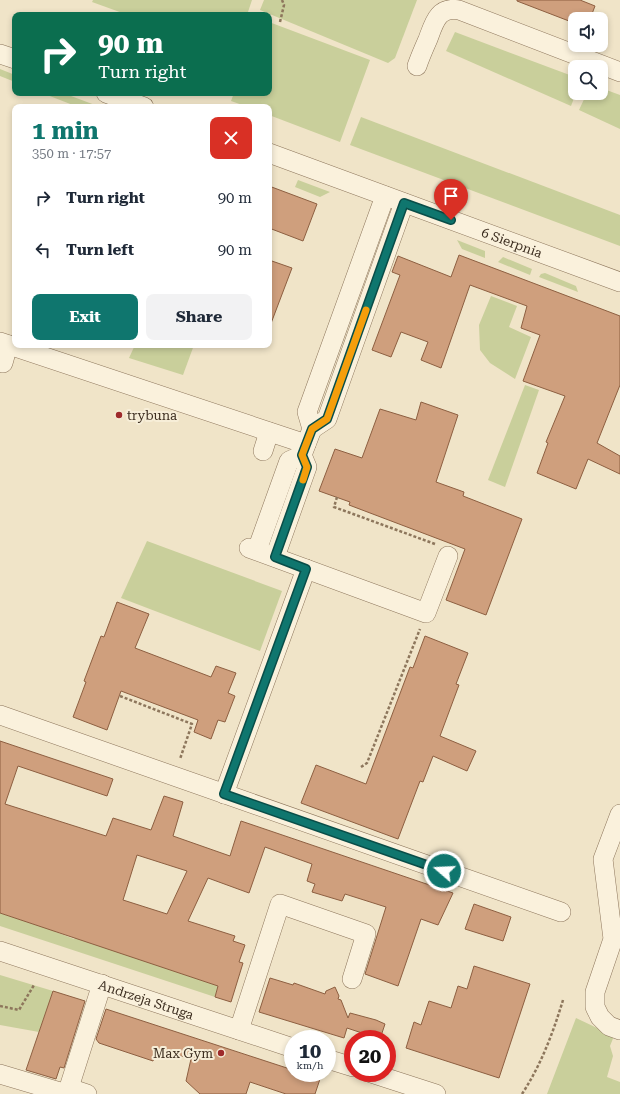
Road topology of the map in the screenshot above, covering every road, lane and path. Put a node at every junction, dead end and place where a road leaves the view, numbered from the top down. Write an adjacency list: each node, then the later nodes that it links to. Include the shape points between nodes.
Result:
1 (282, 0): 3 (path, via 284,6)
2 (444, 6): 6 (street, via 435,21); 7 (street)
3 (280, 22)
4 (0, 54): 5 (street)
5 (12, 58)
6 (417, 66)
7 (620, 72)
8 (114, 96): 9 (street)
9 (136, 104)
10 (272, 154): 11 (street, 6 Sierpnia)
11 (385, 196): 12 (street, 6 Sierpnia); 18 (street, via 307,412)
12 (404, 203): 13 (street, 6 Sierpnia); 18 (street, via 327,419)
13 (620, 282)
14 (4, 343): 16 (street)
15 (19, 348): 17 (street)
16 (3, 363)
17 (269, 432): 18 (street); 19 (street)
18 (306, 442): 22 (street, via 307,467); 22 (street, via 289,461 253,549)
19 (263, 451)
20 (337, 497): 21 (path, via 334,507 442,547)
21 (448, 556): 24 (street)
22 (275, 557): 23 (street)
23 (306, 569): 24 (street); 29 (street)
24 (426, 613): 28 (path, via 367,763)
25 (120, 696): 27 (path, via 192,724)
26 (0, 715): 29 (street)
27 (178, 762)
28 (361, 767)
29 (224, 794): 31 (street)
30 (620, 814): 39 (street, via 604,859 613,939 595,992 595,1007 609,1026)
31 (562, 912)
32 (0, 951): 34 (street, Andrzeja Struga)
33 (352, 978): 38 (street, via 366,934 280,904)
34 (102, 984): 38 (street, Andrzeja Struga); 43 (street)
35 (34, 985): 37 (path, via 19,1010)
36 (563, 1000): 46 (path, via 535,1074)
37 (0, 1006)
38 (239, 1030): 40 (street, Andrzeja Struga)
39 (620, 1030)
40 (284, 1045)
41 (0, 1074): 43 (street, via 67,1094)
42 (396, 1081): 45 (street)
43 (69, 1088): 44 (street)
44 (87, 1094)
45 (436, 1094)
46 (522, 1094)

